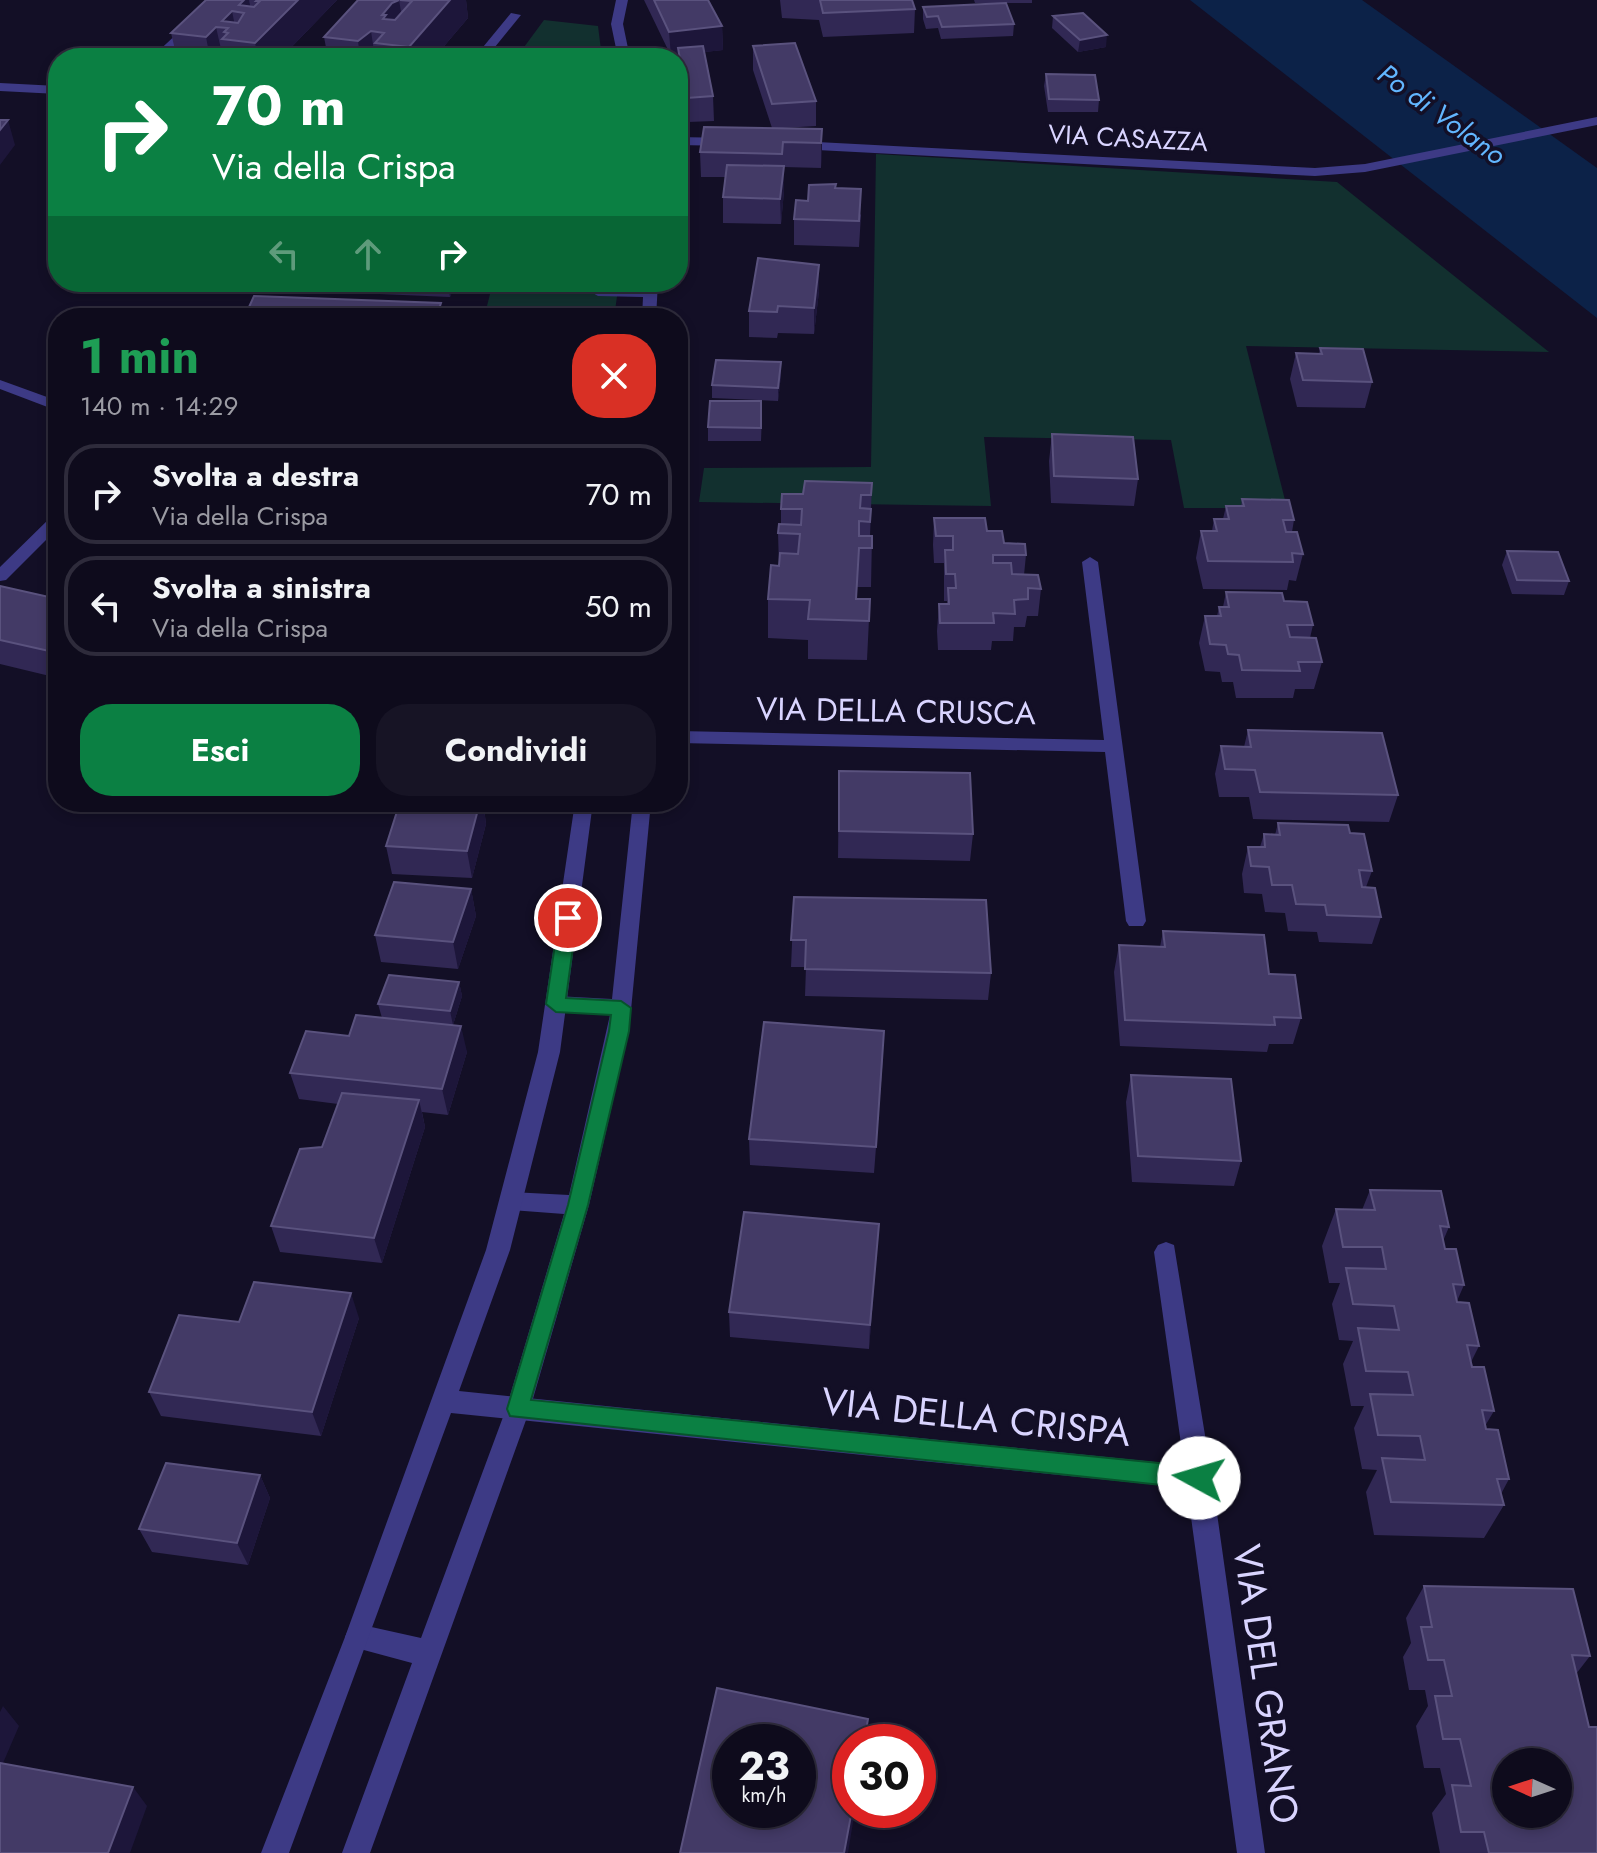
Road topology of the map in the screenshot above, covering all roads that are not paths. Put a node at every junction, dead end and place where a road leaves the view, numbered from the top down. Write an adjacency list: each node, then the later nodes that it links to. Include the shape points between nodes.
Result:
1 (220, 0): 4 (street)
2 (622, 0): 6 (street, via 617,24)
3 (515, 15): 5 (street)
4 (168, 48)
5 (488, 48)
6 (622, 48)
7 (0, 87): 8 (street)
8 (48, 89)
9 (1597, 121): 12 (street, VIA CASAZZA, via 1365,168 1283,171)
10 (688, 141): 11 (street)
11 (751, 143)
12 (782, 145)
13 (0, 384): 14 (street)
14 (48, 402)
15 (48, 529): 17 (street)
16 (1090, 562): 19 (street)
17 (0, 576)
18 (688, 737): 19 (street, VIA DELLA CRUSCA)
19 (1113, 746): 22 (street)
20 (583, 812): 23 (street)
21 (641, 812): 24 (street)
22 (1136, 921)
23 (556, 1004): 24 (street); 25 (street)
24 (621, 1008): 26 (street)
25 (511, 1201): 26 (street); 28 (street)
26 (578, 1205): 29 (street)
27 (1166, 1252): 30 (street)
28 (444, 1401): 29 (street, VIA DELLA CRISPA); 31 (street)
29 (518, 1409): 30 (street, VIA DELLA CRISPA); 32 (street)
30 (1199, 1478): 35 (street, VIA DEL GRANO)
31 (358, 1637): 32 (street); 33 (street)
32 (427, 1653): 34 (street)
33 (275, 1853)
34 (356, 1853)
35 (1251, 1853)

